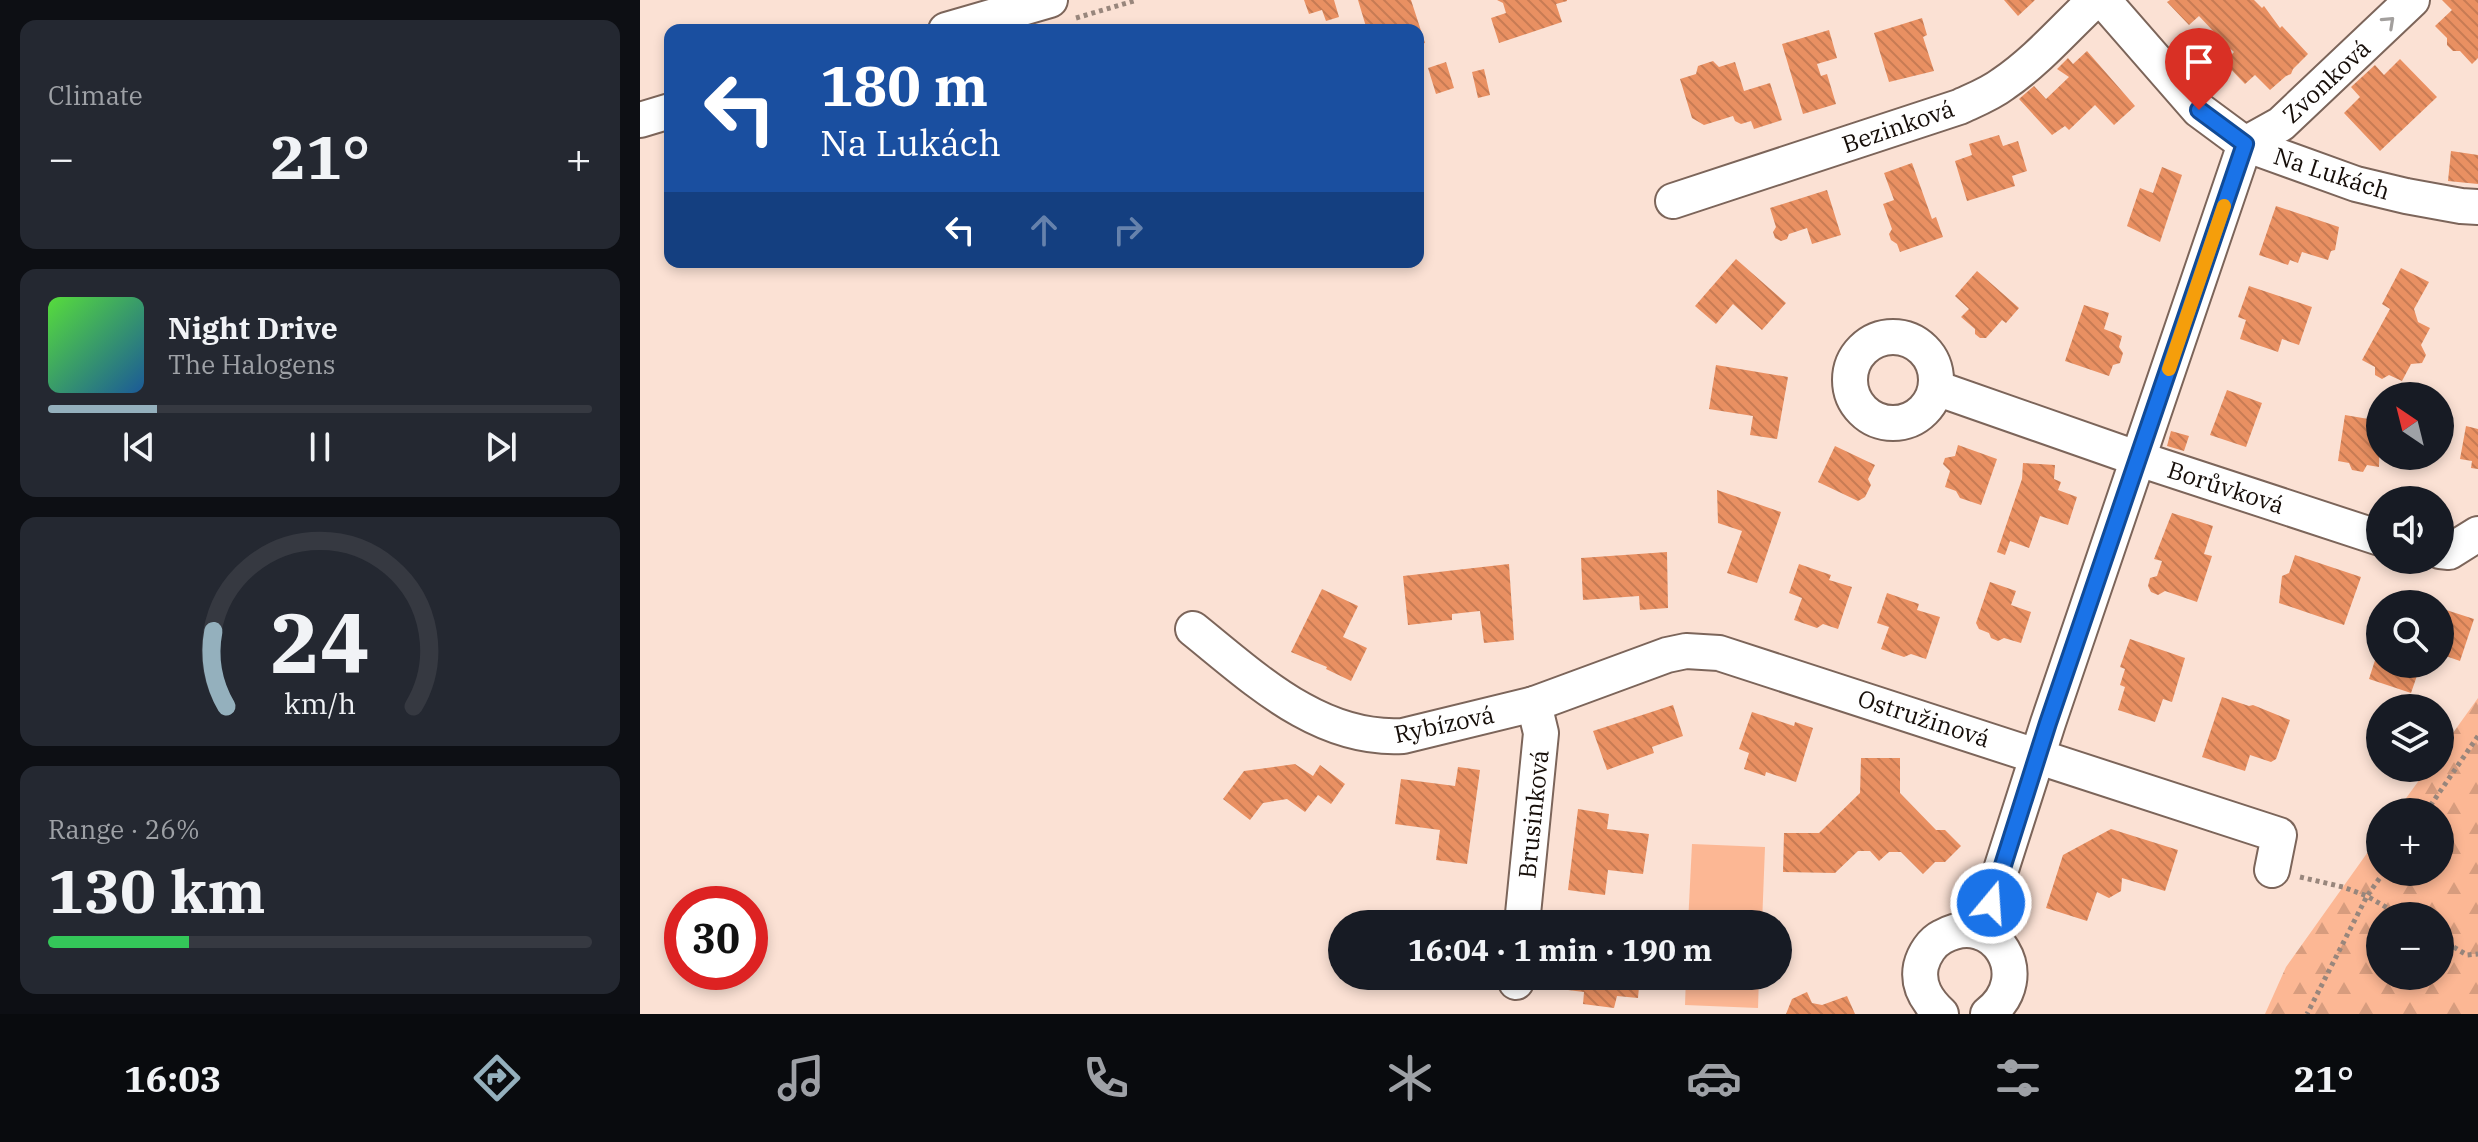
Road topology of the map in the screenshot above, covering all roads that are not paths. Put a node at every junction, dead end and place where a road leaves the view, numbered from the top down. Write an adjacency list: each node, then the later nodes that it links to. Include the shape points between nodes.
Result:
1 (2095, 0): 9 (street, Bezinková, via 1986,95)
2 (2103, 0): 8 (street, Na Lukách, via 2199,110)
3 (2412, 0): 8 (street, Zvonková, one-way to 3, via 2281,124)
4 (1063, 9): 5 (street)
5 (979, 24)
6 (664, 113): 7 (street)
7 (640, 120)
8 (2245, 144): 10 (street, Na Lukách, via 2356,184); 12 (street)
9 (1673, 201)
10 (2478, 207)
11 (1936, 388): 12 (street, Borůvková)
12 (2139, 459): 13 (street, Borůvková); 18 (street)
13 (2366, 533)
14 (2478, 534): 15 (street)
15 (2454, 549)
16 (1193, 629): 17 (street, Rybízová, via 1283,700 1352,732 1403,736)
17 (1534, 704): 18 (street, Ostružinová, via 1667,655 1703,650); 20 (street, Brusinková, via 1541,733)
18 (2038, 755): 19 (street, Ostružinová, via 2279,835); 21 (street)
19 (2272, 870)
20 (1523, 910)
21 (1981, 932): 22 (street, via 1952,932 1928,949 1920,978 1923,992); 23 (street, via 1995,940 2010,965 2007,995)
22 (1941, 1014)
23 (1988, 1014)

